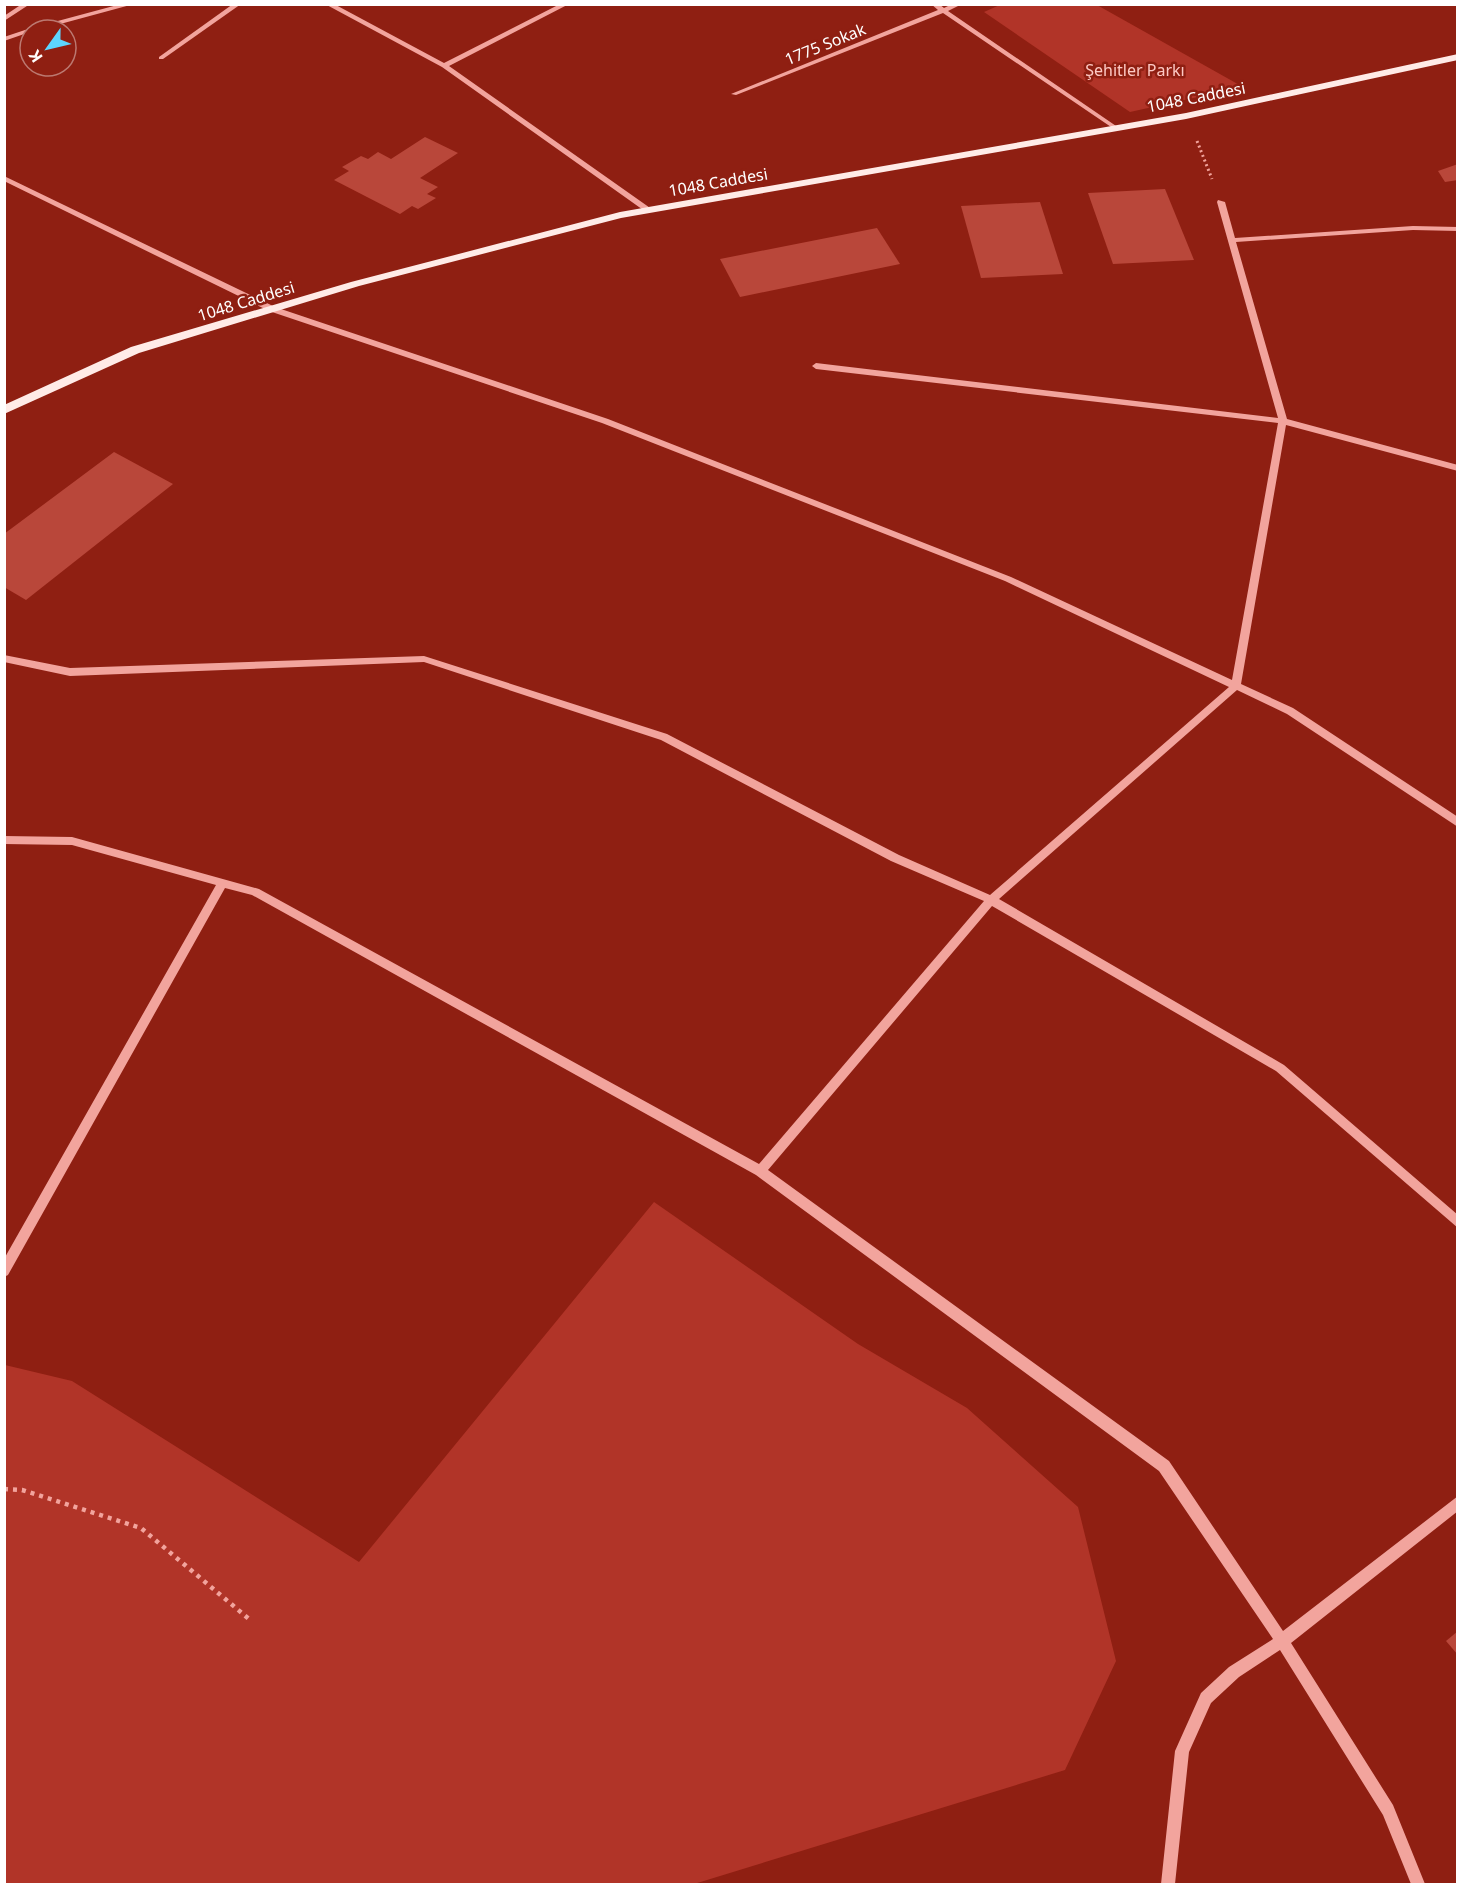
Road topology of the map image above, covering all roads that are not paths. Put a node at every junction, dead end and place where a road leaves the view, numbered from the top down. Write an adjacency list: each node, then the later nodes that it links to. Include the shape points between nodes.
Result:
1 (27, 4): 10 (street)
2 (131, 4): 9 (street)
3 (238, 4): 12 (street)
4 (328, 4): 13 (street)
5 (566, 4): 13 (street)
6 (934, 4): 8 (street)
7 (959, 4): 8 (street, 1775 Sokak)
8 (943, 11): 14 (street, 1775 Sokak); 15 (street)
9 (77, 18)
10 (4, 19)
11 (1458, 57): 15 (main road, 1048 Caddesi)
12 (161, 58)
13 (444, 66): 18 (street)
14 (734, 94)
15 (1116, 128): 18 (main road, 1048 Caddesi)
16 (4, 178): 21 (street)
17 (1221, 202): 20 (street)
18 (649, 210): 21 (main road, 1048 Caddesi, via 355,284)
19 (1458, 229): 20 (street, via 1413,228)
20 (1232, 240): 24 (street)
21 (272, 309): 23 (main road, 1048 Caddesi, via 135,350); 27 (street, via 605,422 1008,579)
22 (816, 366): 24 (street)
23 (4, 410)
24 (1283, 421): 25 (street); 27 (street)
25 (1458, 468)
26 (4, 658): 31 (street, via 70,672 424,659 664,737 895,858)
27 (1236, 686): 28 (street, via 1290,711); 31 (street)
28 (1458, 823)
29 (4, 840): 30 (street, via 72,841)
30 (222, 884): 32 (street, via 255,892); 34 (street)
31 (991, 900): 32 (street); 33 (street, via 1280,1068)
32 (760, 1171): 36 (street, via 1164,1466)
33 (1458, 1223)
34 (4, 1271)
35 (1458, 1502): 36 (street)
36 (1282, 1641): 37 (street, via 1234,1672 1206,1698 1182,1751); 38 (street, via 1388,1810)
37 (1168, 1884)
38 (1418, 1884)

